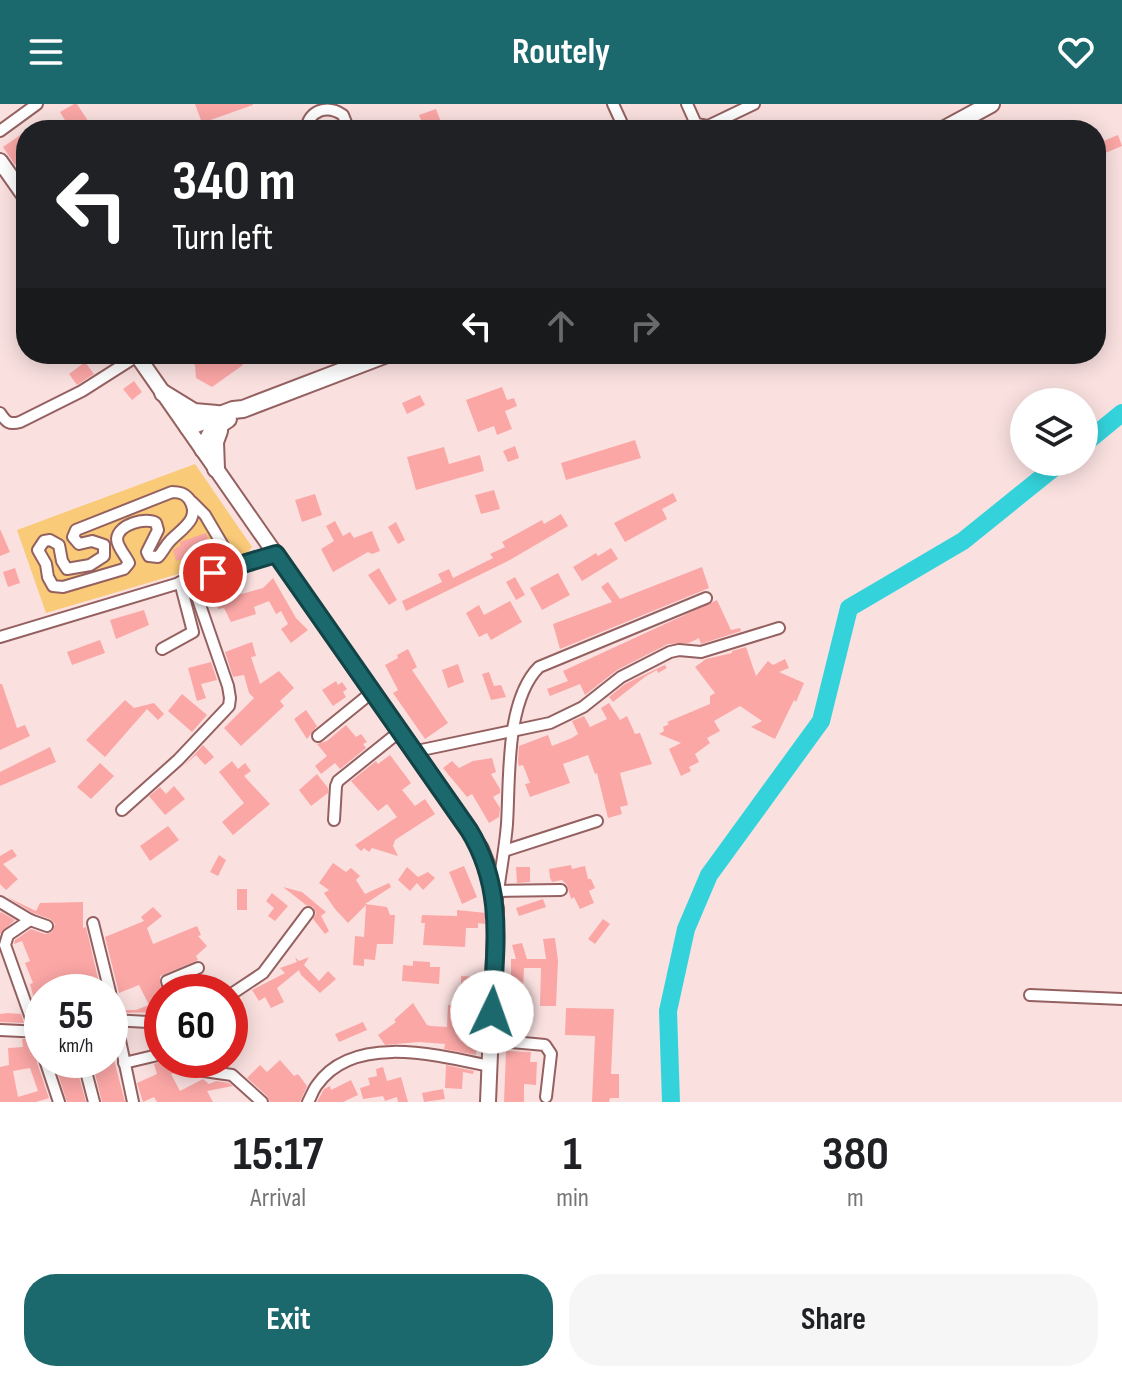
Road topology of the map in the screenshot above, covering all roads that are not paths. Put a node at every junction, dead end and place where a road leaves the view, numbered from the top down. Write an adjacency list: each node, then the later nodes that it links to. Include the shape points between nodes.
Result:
1 (37, 104): 8 (street)
2 (754, 104): 6 (street)
3 (991, 104): 7 (highway)
4 (322, 106): 5 (street, via 337,110)
5 (345, 120)
6 (721, 120)
7 (961, 120)
8 (0, 131)
9 (0, 161): 10 (main road)
10 (16, 184)
11 (123, 364): 17 (street)
12 (143, 364): 14 (main road)
13 (361, 364): 16 (highway)
14 (163, 393): 16 (highway, via 194,412); 18 (main road)
15 (0, 413): 17 (street, via 6,422)
16 (226, 416): 18 (highway); 20 (highway); 21 (highway, via 217,435)
17 (20, 422): 19 (street)
18 (188, 427): 20 (main road)
19 (0, 432)
20 (203, 449): 21 (main road)
21 (216, 469): 23 (main road)
22 (191, 501): 22 (street, via 172,492 76,530 73,537 79,544 104,545 104,556 90,565 67,569 59,545 44,541 38,550 50,582 63,587 121,571 129,563 118,535 143,520 156,523 147,552 158,557 190,523); 24 (street)
23 (276, 554): 24 (street); 31 (main road)
24 (235, 566): 25 (street)
25 (191, 579): 26 (street); 36 (street, via 228,686 229,706)
26 (180, 582): 29 (street); 30 (street, via 193,632)
27 (706, 598): 32 (street, via 539,667 524,689)
28 (779, 628): 32 (street, via 701,652 670,652 621,677 583,707 550,723)
29 (0, 637)
30 (162, 649)
31 (371, 693): 33 (main road); 34 (street)
32 (514, 731): 35 (street); 39 (street)
33 (399, 732): 35 (main road); 37 (street, via 338,781)
34 (318, 736)
35 (412, 752): 43 (main road, via 481,849)
36 (122, 810)
37 (334, 820)
38 (597, 821): 39 (street)
39 (504, 851): 41 (street)
40 (561, 890): 41 (street)
41 (498, 891): 43 (street)
42 (0, 902): 45 (street)
43 (496, 909): 57 (main road)
44 (308, 913): 51 (street, via 263,973)
45 (30, 920): 47 (street); 52 (street, via 5,939)
46 (93, 923): 49 (street)
47 (47, 926)
48 (198, 968): 50 (street)
49 (106, 974)
50 (184, 974)
51 (248, 983)
52 (24, 994)
53 (1030, 995): 54 (street)
54 (1122, 999)
55 (0, 1030): 56 (street)
56 (24, 1031)
57 (490, 1040): 58 (main road); 63 (street, via 549,1049)
58 (489, 1066): 68 (street, via 427,1053 372,1054 329,1073); 69 (main road)
59 (51, 1078): 64 (street)
60 (88, 1078): 65 (street)
61 (127, 1078): 66 (street)
62 (235, 1078): 67 (street)
63 (546, 1097)
64 (59, 1102)
65 (94, 1102)
66 (133, 1102)
67 (262, 1102)
68 (308, 1102)
69 (488, 1102)

